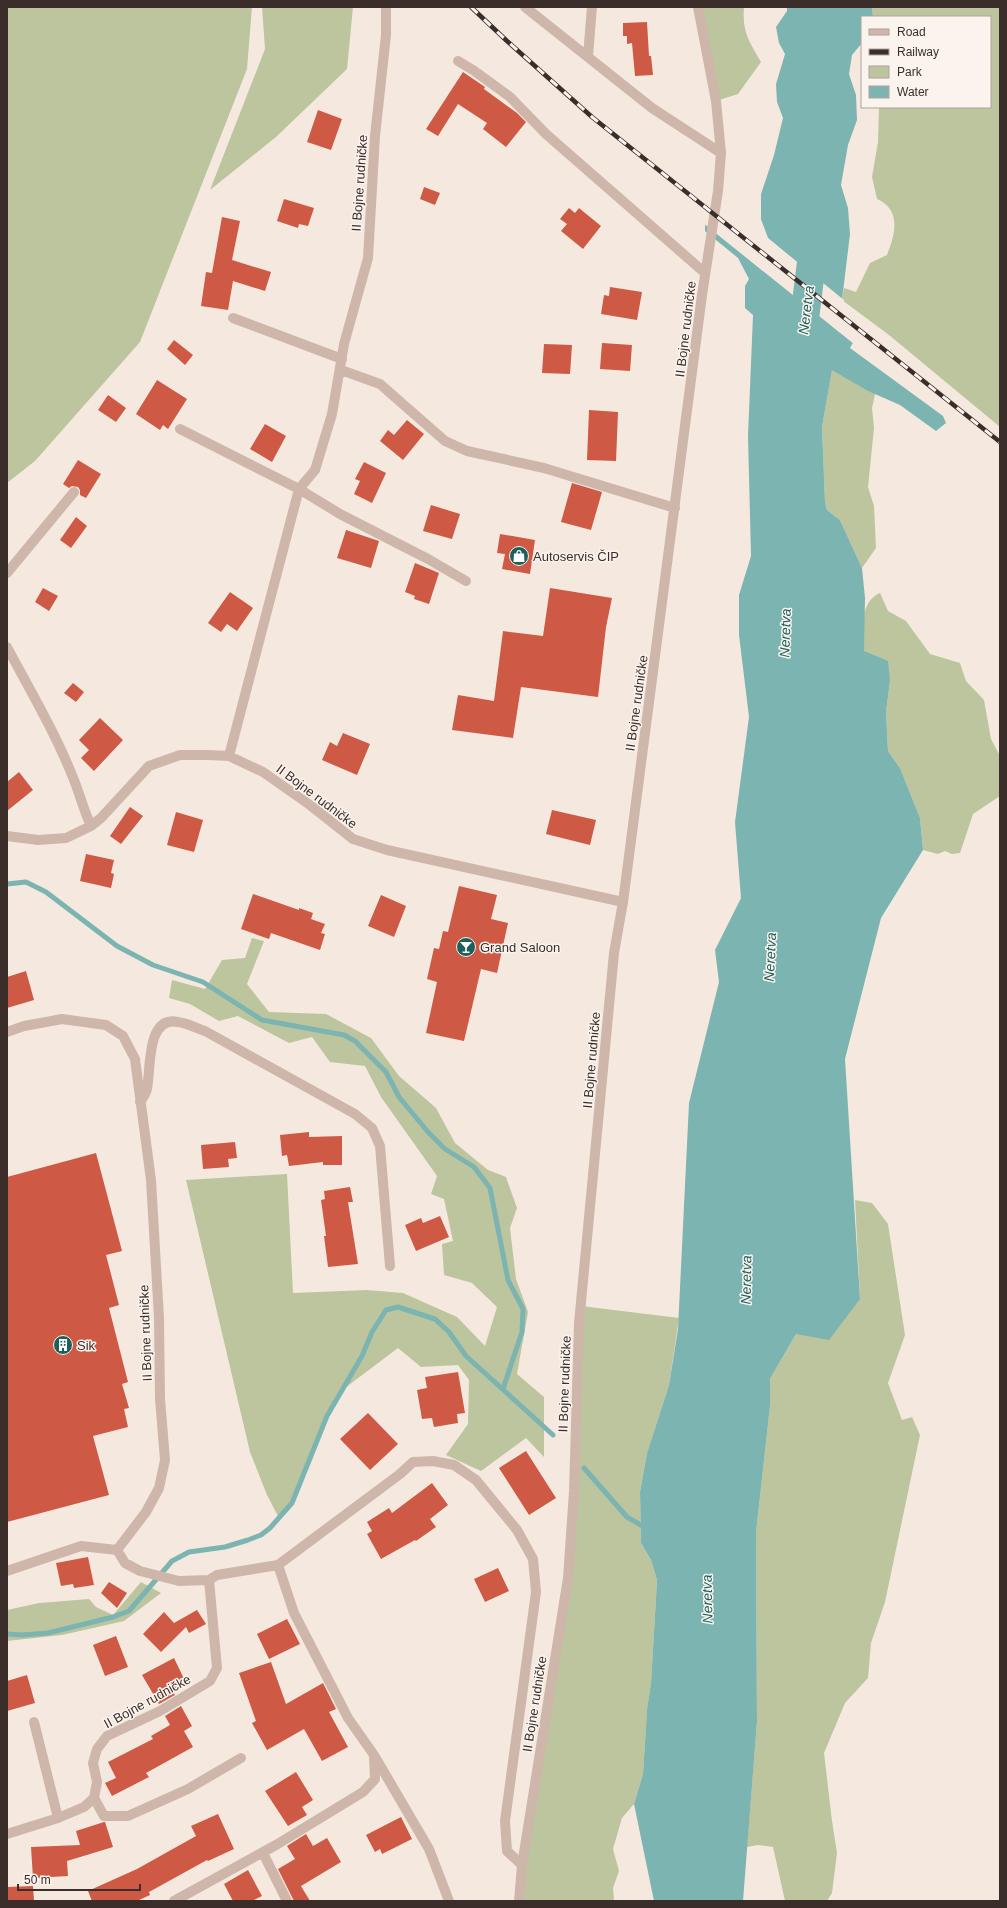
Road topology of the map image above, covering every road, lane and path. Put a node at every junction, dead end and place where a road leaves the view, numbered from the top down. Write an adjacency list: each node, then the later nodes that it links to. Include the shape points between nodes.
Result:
1 (386, 7): 10 (street, II Bojne rudničke, via 386,35 374,144 368,258)
2 (525, 7): 5 (street)
3 (592, 7): 5 (street)
4 (698, 7): 7 (street, II Bojne rudničke, via 716,101)
5 (588, 56): 7 (street, via 652,108)
6 (458, 62): 8 (street, via 510,97 546,134)
7 (720, 154): 8 (street, II Bojne rudničke, via 718,191)
8 (705, 273): 15 (street, II Bojne rudničke)
9 (233, 318): 10 (street)
10 (342, 359): 11 (street, II Bojne rudničke)
11 (341, 370): 13 (street, II Bojne rudničke, via 332,414 315,470); 15 (street, via 380,384 445,441 467,451 544,468)
12 (180, 429): 13 (street)
13 (299, 489): 17 (street, via 340,514); 19 (street)
14 (74, 492): 16 (street)
15 (675, 508): 22 (street, II Bojne rudničke)
16 (7, 573)
17 (466, 581)
18 (7, 647): 20 (street, via 74,780)
19 (229, 756): 20 (street, II Bojne rudničke, via 180,755 149,766); 22 (street, II Bojne rudničke, via 263,772 353,839 387,850)
20 (91, 826): 21 (street, II Bojne rudničke, via 66,838 38,840)
21 (7, 836)
22 (623, 902): 37 (street, II Bojne rudničke, via 613,961 579,1323 574,1491 568,1578)
23 (7, 1032): 24 (street, II Bojne rudničke, via 62,1019 106,1025 123,1036 135,1060)
24 (140, 1102): 25 (street, via 147,1089 152,1042 159,1028 170,1022 178,1022 205,1031 355,1114 372,1128 380,1146); 26 (street, II Bojne rudničke, via 151,1180 159,1318 160,1399 166,1460 159,1488 146,1512)
25 (390, 1266)
26 (117, 1550): 28 (street, via 81,1546); 29 (street, II Bojne rudničke, via 125,1562 140,1571 179,1581)
27 (278, 1565): 29 (street, II Bojne rudničke, via 217,1574); 31 (street, via 298,1620 348,1718); 37 (street, II Bojne rudničke, via 413,1462 433,1461 454,1465 476,1480 517,1530 533,1559 536,1592 505,1821 507,1851)
28 (7, 1571)
29 (209, 1580): 33 (street, II Bojne rudničke, via 217,1668 214,1674 210,1680 160,1711 107,1736 97,1749 93,1763 97,1782)
30 (34, 1722): 34 (street)
31 (374, 1755): 36 (street, via 375,1779 363,1792); 40 (street, via 430,1848)
32 (241, 1758): 33 (street, via 188,1789 128,1816 104,1816)
33 (94, 1798): 34 (street, via 84,1807)
34 (58, 1818): 35 (street)
35 (7, 1834)
36 (263, 1853): 38 (street); 39 (street)
37 (522, 1865): 41 (street, II Bojne rudničke)
38 (174, 1901)
39 (287, 1901)
40 (448, 1901)
41 (519, 1901)

